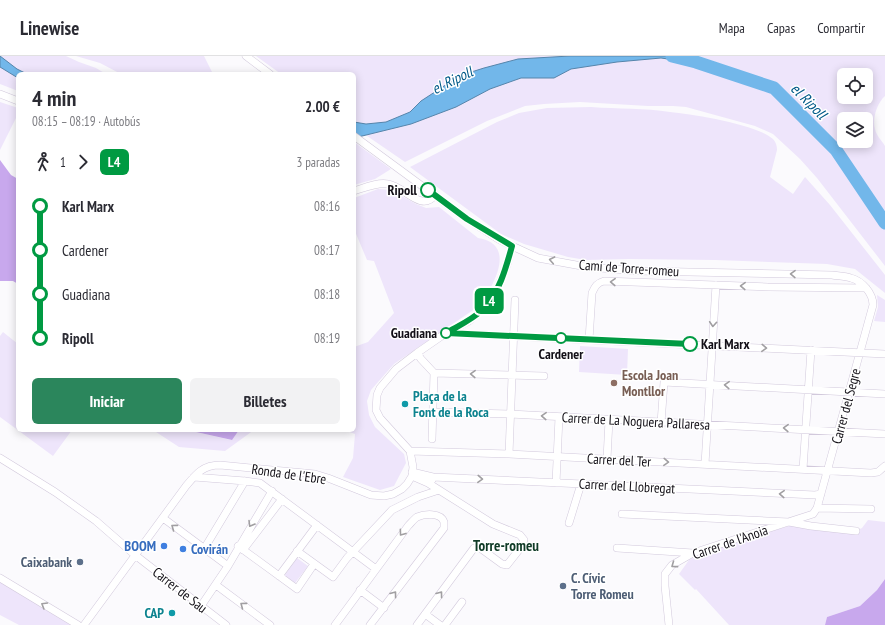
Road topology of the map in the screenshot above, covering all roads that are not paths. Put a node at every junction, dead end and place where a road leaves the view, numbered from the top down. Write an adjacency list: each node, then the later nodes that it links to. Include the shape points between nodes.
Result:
1 (246, 56): 2 (street)
2 (267, 72)
3 (0, 94): 4 (street)
4 (16, 100)
5 (356, 137): 7 (street, Camí de Torre-romeu)
6 (356, 191): 7 (street, via 386,183 420,201 431,200)
7 (435, 195): 8 (street, Camí de Torre-romeu, via 467,219)
8 (512, 246): 9 (street, Camí de Torre-romeu, one-way to 8, via 639,271 587,267 538,258); 14 (street, via 497,289 482,310 469,321)
9 (832, 275): 11 (street); 12 (street, Camí de Torre-romeu, via 852,278)
10 (716, 285): 11 (street, one-way to 10); 16 (street, one-way to 16, via 604,281 598,283 592,293); 17 (street, one-way to 17)
11 (832, 288): 12 (street)
12 (866, 288): 20 (street, Carrer del Segre, via 873,305)
13 (515, 300): 15 (street)
14 (446, 333): 15 (street); 19 (street)
15 (515, 336): 16 (street); 23 (street)
16 (589, 340): 17 (street)
17 (711, 346): 18 (street, one-way to 18); 25 (street)
18 (811, 350): 20 (street); 26 (street)
19 (417, 353): 22 (street); 39 (street, via 385,381 376,403 380,418)
20 (860, 353): 21 (street); 27 (street, Carrer del Segre)
21 (885, 354)
22 (434, 373): 23 (street, one-way to 22); 29 (street)
23 (512, 375): 24 (street); 30 (street)
24 (544, 376)
25 (709, 384): 26 (street, one-way to 25); 33 (street, via 664,382); 34 (street)
26 (808, 390): 27 (street); 35 (street)
27 (849, 392): 28 (street); 36 (street, Carrer del Segre)
28 (885, 394)
29 (433, 412): 30 (street, Carrer de La Noguera Pallaresa); 38 (street)
30 (510, 414): 31 (street, Carrer de La Noguera Pallaresa, one-way to 30); 40 (street)
31 (559, 417): 32 (street, Carrer de La Noguera Pallaresa); 41 (street)
32 (609, 420): 33 (street, Carrer de La Noguera Pallaresa); 43 (street)
33 (661, 423): 34 (street, Carrer de La Noguera Pallaresa)
34 (707, 425): 35 (street, Carrer de La Noguera Pallaresa, one-way to 34); 44 (street)
35 (807, 428): 36 (street, Carrer de La Noguera Pallaresa); 46 (street)
36 (839, 430): 37 (street, Carrer de La Noguera Pallaresa); 47 (street, Carrer del Segre)
37 (885, 434)
38 (432, 439)
39 (410, 451): 40 (street, Carrer del Ter); 48 (street, via 413,460)
40 (509, 454): 41 (street, Carrer del Ter)
41 (557, 457): 43 (street, Carrer del Ter); 53 (street)
42 (0, 458): 73 (street, Carrer de Sau, via 55,492)
43 (607, 459): 44 (street, Carrer del Ter, one-way to 44)
44 (705, 464): 46 (street, Carrer del Ter)
45 (885, 466): 47 (street, Carrer del Ter, via 874,473)
46 (803, 469): 47 (street, Carrer del Ter)
47 (828, 470): 57 (street, Carrer del Segre)
48 (412, 474): 49 (street, Ronda de l'Ebre, via 402,489 384,496 371,495 315,474 297,472 214,465 202,469); 50 (street, Carrer del Llobregat); 52 (street)
49 (194, 477): 51 (street); 62 (street, Ronda de l'Ebre)
50 (434, 477): 52 (street); 53 (street, Carrer del Llobregat, one-way to 53)
51 (246, 481): 56 (street, via 260,483); 67 (street)
52 (428, 483): 55 (street)
53 (556, 483): 54 (street, Carrer del Llobregat)
54 (581, 484): 57 (street, Carrer del Llobregat, one-way to 54); 64 (street)
55 (439, 490): 71 (street, via 392,510); 84 (street, one-way to 55, via 474,548 480,548 507,565 524,540 520,535 493,524)
56 (272, 491): 58 (street); 68 (street, one-way to 68)
57 (820, 494): 59 (street, Carrer del Segre)
58 (282, 499): 65 (street); 68 (street)
59 (817, 508): 60 (street); 63 (street, Carrer de l'Anoia, via 813,514)
60 (871, 509)
61 (622, 514): 63 (street)
62 (163, 518): 67 (street, one-way to 62); 73 (street, Ronda de l'Ebre)
63 (789, 522): 66 (street); 72 (street, Carrer de l'Anoia)
64 (569, 523)
65 (317, 525): 70 (street); 71 (street)
66 (856, 531)
67 (204, 548): 75 (street)
68 (241, 548): 75 (street); 77 (street)
69 (617, 548): 72 (street)
70 (297, 551): 74 (street); 77 (street)
71 (353, 552): 74 (street, via 333,577); 76 (street)
72 (693, 553): 94 (street, Carrer de l'Anoia, one-way to 94, via 672,566 665,574)
73 (135, 555): 82 (street, Carrer de Sau); 87 (street, Ronda de l'Ebre)
74 (314, 564): 77 (street, via 297,589)
75 (228, 566): 79 (street)
76 (376, 568): 80 (street); 83 (street, one-way to 76, via 444,528 444,522 434,515 426,514 416,518)
77 (279, 576)
78 (0, 578): 86 (street, one-way to 78)
79 (216, 585): 82 (street); 89 (street, one-way to 79)
80 (360, 590): 83 (street); 90 (street)
81 (462, 602): 93 (street)
82 (201, 606): 88 (street, Carrer de Sau)
83 (384, 608): 85 (street)
84 (425, 614): 91 (street); 92 (street)
85 (372, 624)
86 (78, 625)
87 (84, 625)
88 (226, 625)
89 (270, 625)
90 (335, 625)
91 (417, 625)
92 (440, 625)
93 (445, 625)
94 (669, 625)

